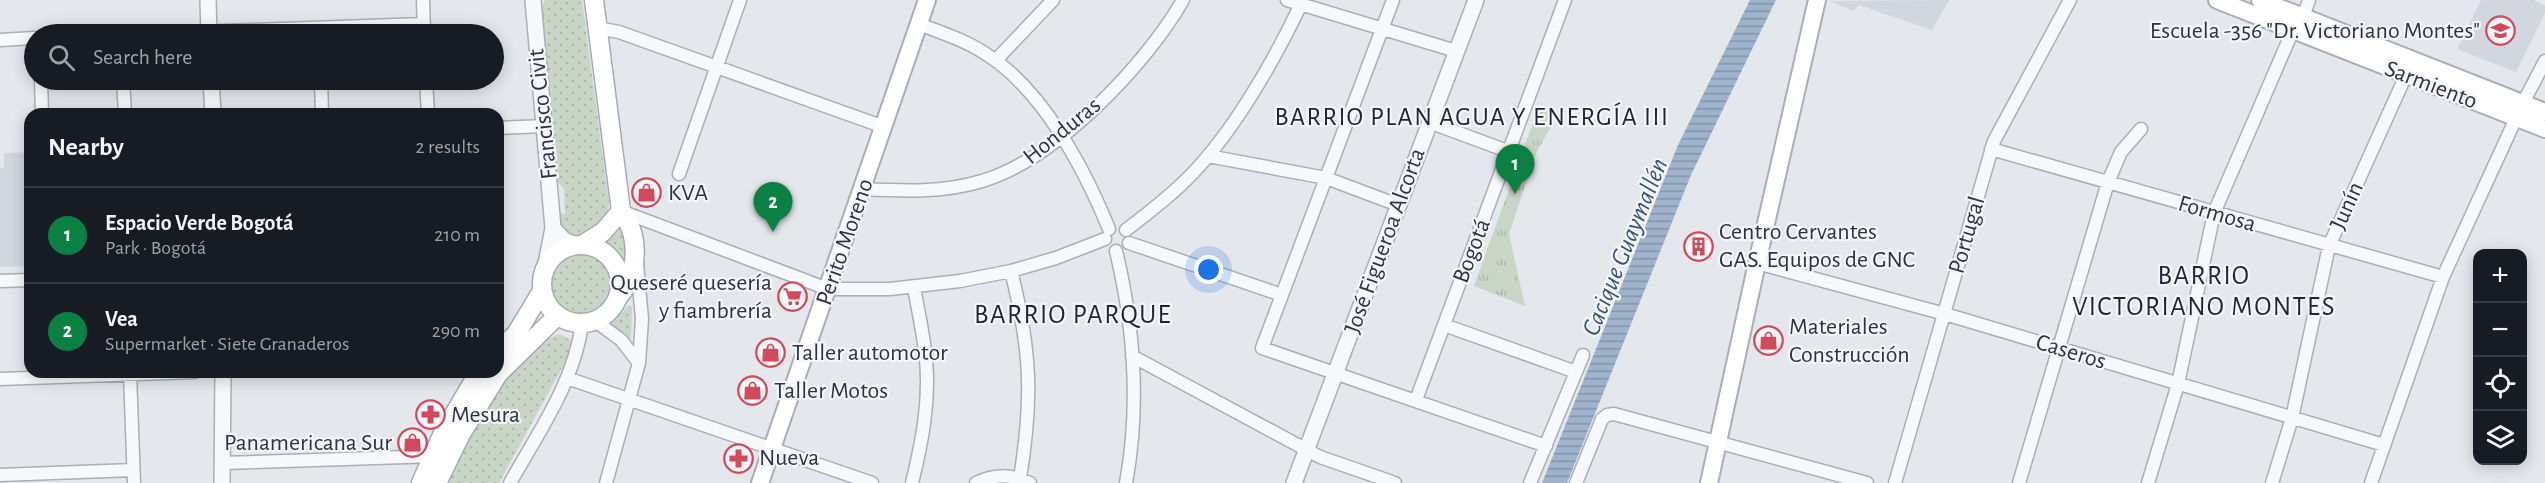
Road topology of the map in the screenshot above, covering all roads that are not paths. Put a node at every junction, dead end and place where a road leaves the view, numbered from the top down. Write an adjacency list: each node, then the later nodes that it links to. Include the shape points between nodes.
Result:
1 (208, 0): 20 (street)
2 (423, 0): 21 (street)
3 (533, 0): 45 (street, Francisco Civit)
4 (594, 0): 23 (main road)
5 (740, 0): 30 (street)
6 (927, 0): 22 (main road, Perito Moreno)
7 (1053, 0): 28 (street)
8 (1183, 0): 50 (street, Honduras, via 1130,70)
9 (1287, 0): 18 (street)
10 (1393, 0): 24 (street)
11 (1476, 0): 27 (street, José Figueroa Alcorta)
12 (1565, 0): 52 (street, Bogotá)
13 (1817, 0): 69 (main road)
14 (2070, 0): 51 (street, Portugal)
15 (2217, 0): 19 (main road, Sarmiento)
16 (2260, 0): 19 (main road, Sarmiento)
17 (2309, 0): 19 (street)
18 (1302, 2): 24 (street); 53 (street, via 1259,81)
19 (2298, 23): 31 (main road, Sarmiento); 42 (main road, Sarmiento); 60 (street)
20 (209, 24)
21 (424, 24)
22 (918, 24): 28 (street, via 966,42); 46 (main road, Perito Moreno)
23 (598, 28): 30 (street); 59 (main road)
24 (1382, 29): 27 (street); 55 (street)
25 (24, 39): 26 (street)
26 (0, 40)
27 (1456, 51): 44 (street, José Figueroa Alcorta)
28 (996, 60): 50 (street, via 1027,91)
29 (2545, 61): 42 (street)
30 (716, 67): 46 (street); 54 (street)
31 (2406, 75): 42 (main road, Sarmiento); 66 (street, Junín)
32 (41, 90): 37 (street)
33 (123, 90): 38 (street)
34 (212, 90): 39 (street)
35 (321, 90): 40 (street)
36 (427, 90): 41 (street)
37 (42, 108)
38 (124, 108)
39 (213, 108)
40 (322, 108)
41 (428, 108)
42 (2520, 110): 43 (main road, Sarmiento); 49 (main road, Sarmiento); 72 (street)
43 (2545, 112)
44 (1429, 122): 52 (street); 58 (street, José Figueroa Alcorta)
45 (546, 126): 47 (street); 61 (street, Francisco Civit)
46 (884, 127): 57 (main road, Perito Moreno)
47 (504, 128)
48 (2141, 129): 56 (street, via 2121,152)
49 (2545, 129)
50 (1062, 136): 57 (street, Honduras, via 1023,164 976,183 925,191); 63 (street, via 1087,176)
51 (1991, 149): 56 (street, Formosa); 80 (street, Portugal)
52 (1510, 153): 83 (street, Bogotá)
53 (1208, 156): 55 (street); 62 (street, via 1175,190)
54 (679, 174)
55 (1326, 178): 58 (street); 78 (street)
56 (2108, 182): 60 (street, Formosa); 85 (street)
57 (863, 189): 76 (main road, Perito Moreno)
58 (1398, 205): 91 (street, José Figueroa Alcorta)
59 (621, 211): 65 (main road, via 603,232); 68 (main road, via 629,224); 76 (street)
60 (2214, 213): 66 (street, Formosa); 99 (street)
61 (553, 228): 65 (street, via 564,240); 70 (street, Francisco Civit)
62 (1126, 230): 63 (street, via 1116,226); 64 (street)
63 (1107, 234): 67 (street, via 1107,246); 71 (street, via 1056,258)
64 (1129, 243): 67 (street); 78 (street)
65 (580, 245): 70 (main road, via 560,251); 79 (main road, via 602,252 616,268 620,285)
66 (2329, 246): 72 (street, Formosa); 102 (street, Junín)
67 (1116, 250): 87 (street)
68 (636, 257): 79 (main road, via 631,276); 88 (street, via 642,305)
69 (1756, 263): 80 (street, Caseros); 103 (main road)
70 (545, 269): 77 (main road, Francisco Civit)
71 (1011, 272): 75 (street); 113 (street, via 1023,319 1028,365)
72 (2443, 277): 104 (street)
73 (24, 280): 74 (street)
74 (0, 281)
75 (914, 287): 76 (street); 122 (street, via 926,360 927,395)
76 (828, 289): 106 (main road, Perito Moreno)
77 (542, 291): 81 (main road); 84 (main road, via 516,334)
78 (1282, 295): 91 (street, via 1262,348)
79 (616, 301): 82 (main road, via 603,316)
80 (1945, 314): 85 (street, Caseros); 131 (street, Portugal)
81 (557, 316): 82 (main road); 89 (main road)
82 (588, 322): 88 (street, via 621,340); 97 (street)
83 (1444, 326): 90 (street); 101 (street, Bogotá)
84 (504, 345)
85 (2059, 349): 99 (street, Caseros); 132 (street)
86 (1583, 355): 90 (street)
87 (1132, 356): 107 (street); 124 (street, via 1133,415)
88 (639, 363): 100 (street)
89 (504, 368)
90 (1576, 372): 105 (street)
91 (1336, 373): 101 (street); 107 (street, José Figueroa Alcorta)
92 (26, 378): 98 (street)
93 (130, 378): 110 (street)
94 (223, 378): 109 (street)
95 (475, 378): 108 (main road, via 456,408)
96 (495, 378): 108 (main road)
97 (567, 378): 100 (street); 118 (street)
98 (0, 379)
99 (2178, 384): 102 (street, Caseros); 133 (street)
100 (630, 400): 106 (street); 119 (street)
101 (1416, 400): 105 (street)
102 (2292, 418): 104 (street, Caseros); 134 (street, Junín)
103 (1718, 442): 128 (street, via 1607,415); 129 (main road); 130 (street)
104 (2384, 445): 135 (street)
105 (1546, 446): 127 (street)
106 (772, 449): 120 (main road, Perito Moreno); 121 (street)
107 (1306, 450): 125 (street, José Figueroa Alcorta); 126 (street)
108 (441, 456): 109 (street); 116 (main road); 117 (main road)
109 (223, 463): 115 (street)
110 (133, 470): 112 (street); 114 (street)
111 (0, 475): 112 (street)
112 (56, 478)
113 (1025, 481): 123 (street, via 1003,475)
114 (134, 483)
115 (222, 483)
116 (421, 483)
117 (437, 483)
118 (510, 483)
119 (606, 483)
120 (760, 483)
121 (872, 483)
122 (912, 483)
123 (976, 483)
124 (1126, 483)
125 (1294, 483)
126 (1395, 483)
127 (1530, 483)
128 (1576, 483)
129 (1709, 483)
130 (1867, 483)
131 (1895, 483)
132 (2019, 483)
133 (2148, 483)
134 (2272, 483)
135 (2371, 483)

